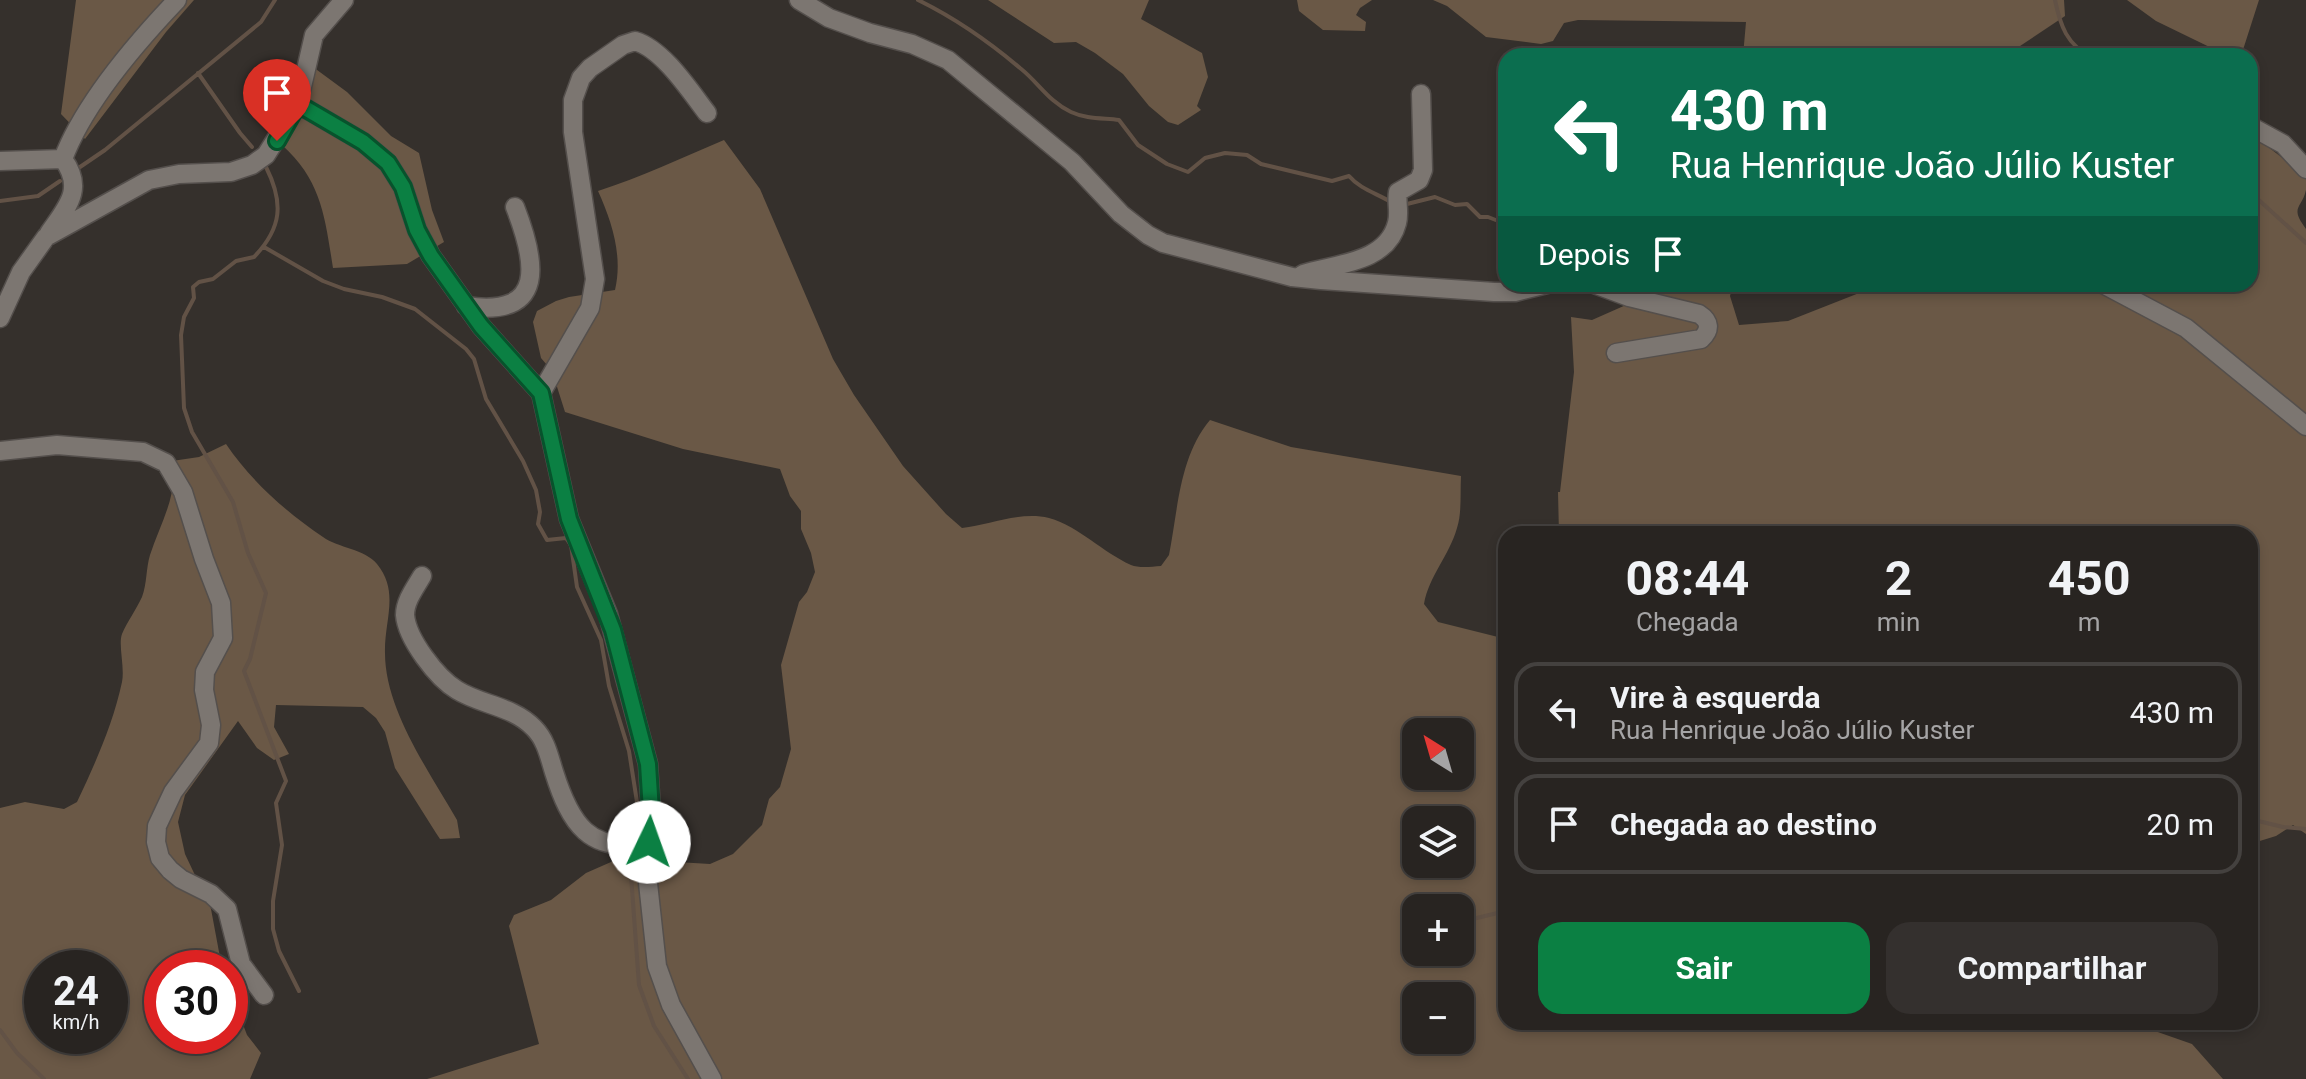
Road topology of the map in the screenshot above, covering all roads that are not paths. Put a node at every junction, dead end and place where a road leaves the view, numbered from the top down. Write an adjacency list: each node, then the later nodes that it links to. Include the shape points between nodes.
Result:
1 (177, 0): 8 (street, via 89,109)
2 (344, 0): 5 (street, via 314,35)
3 (799, 0): 15 (street, via 837,21 948,60 1072,162 1148,235 1176,248)
4 (1421, 94): 15 (street, via 1423,170 1419,180 1398,192 1394,233 1369,256)
5 (298, 104): 12 (street, via 277,141 252,165 149,180); 19 (street, via 388,163 403,187 417,230)
6 (707, 113): 22 (street, via 644,43 635,41 608,55 581,78 573,100 573,132 595,279 590,308)
7 (2258, 130): 10 (street, via 2283,144)
8 (63, 159): 9 (street); 11 (street)
9 (0, 161)
10 (2306, 169)
11 (76, 183): 12 (street); 14 (street)
12 (110, 201): 14 (street)
13 (515, 207): 19 (street, via 531,259 526,291 504,306)
14 (46, 237): 20 (street, via 21,272)
15 (1292, 277): 16 (street)
16 (1498, 292)
17 (1616, 292): 21 (street, via 1699,314 1709,325 1701,339)
18 (2118, 292): 23 (street, via 2186,328)
19 (466, 306): 22 (street)
20 (0, 318)
21 (1616, 353)
22 (541, 393): 26 (street, via 569,519 615,636 648,764)
23 (2306, 426)
24 (0, 451): 27 (street, via 57,445 143,452 166,463 183,492 221,603 223,638 205,672 209,743 168,801 156,842 170,870 227,909 241,964)
25 (422, 576): 26 (street, via 405,614 410,632 440,675 454,688 505,709 534,728 573,816 590,837 626,845)
26 (649, 842): 28 (street, via 657,966 671,1005)
27 (264, 995)
28 (712, 1079)

